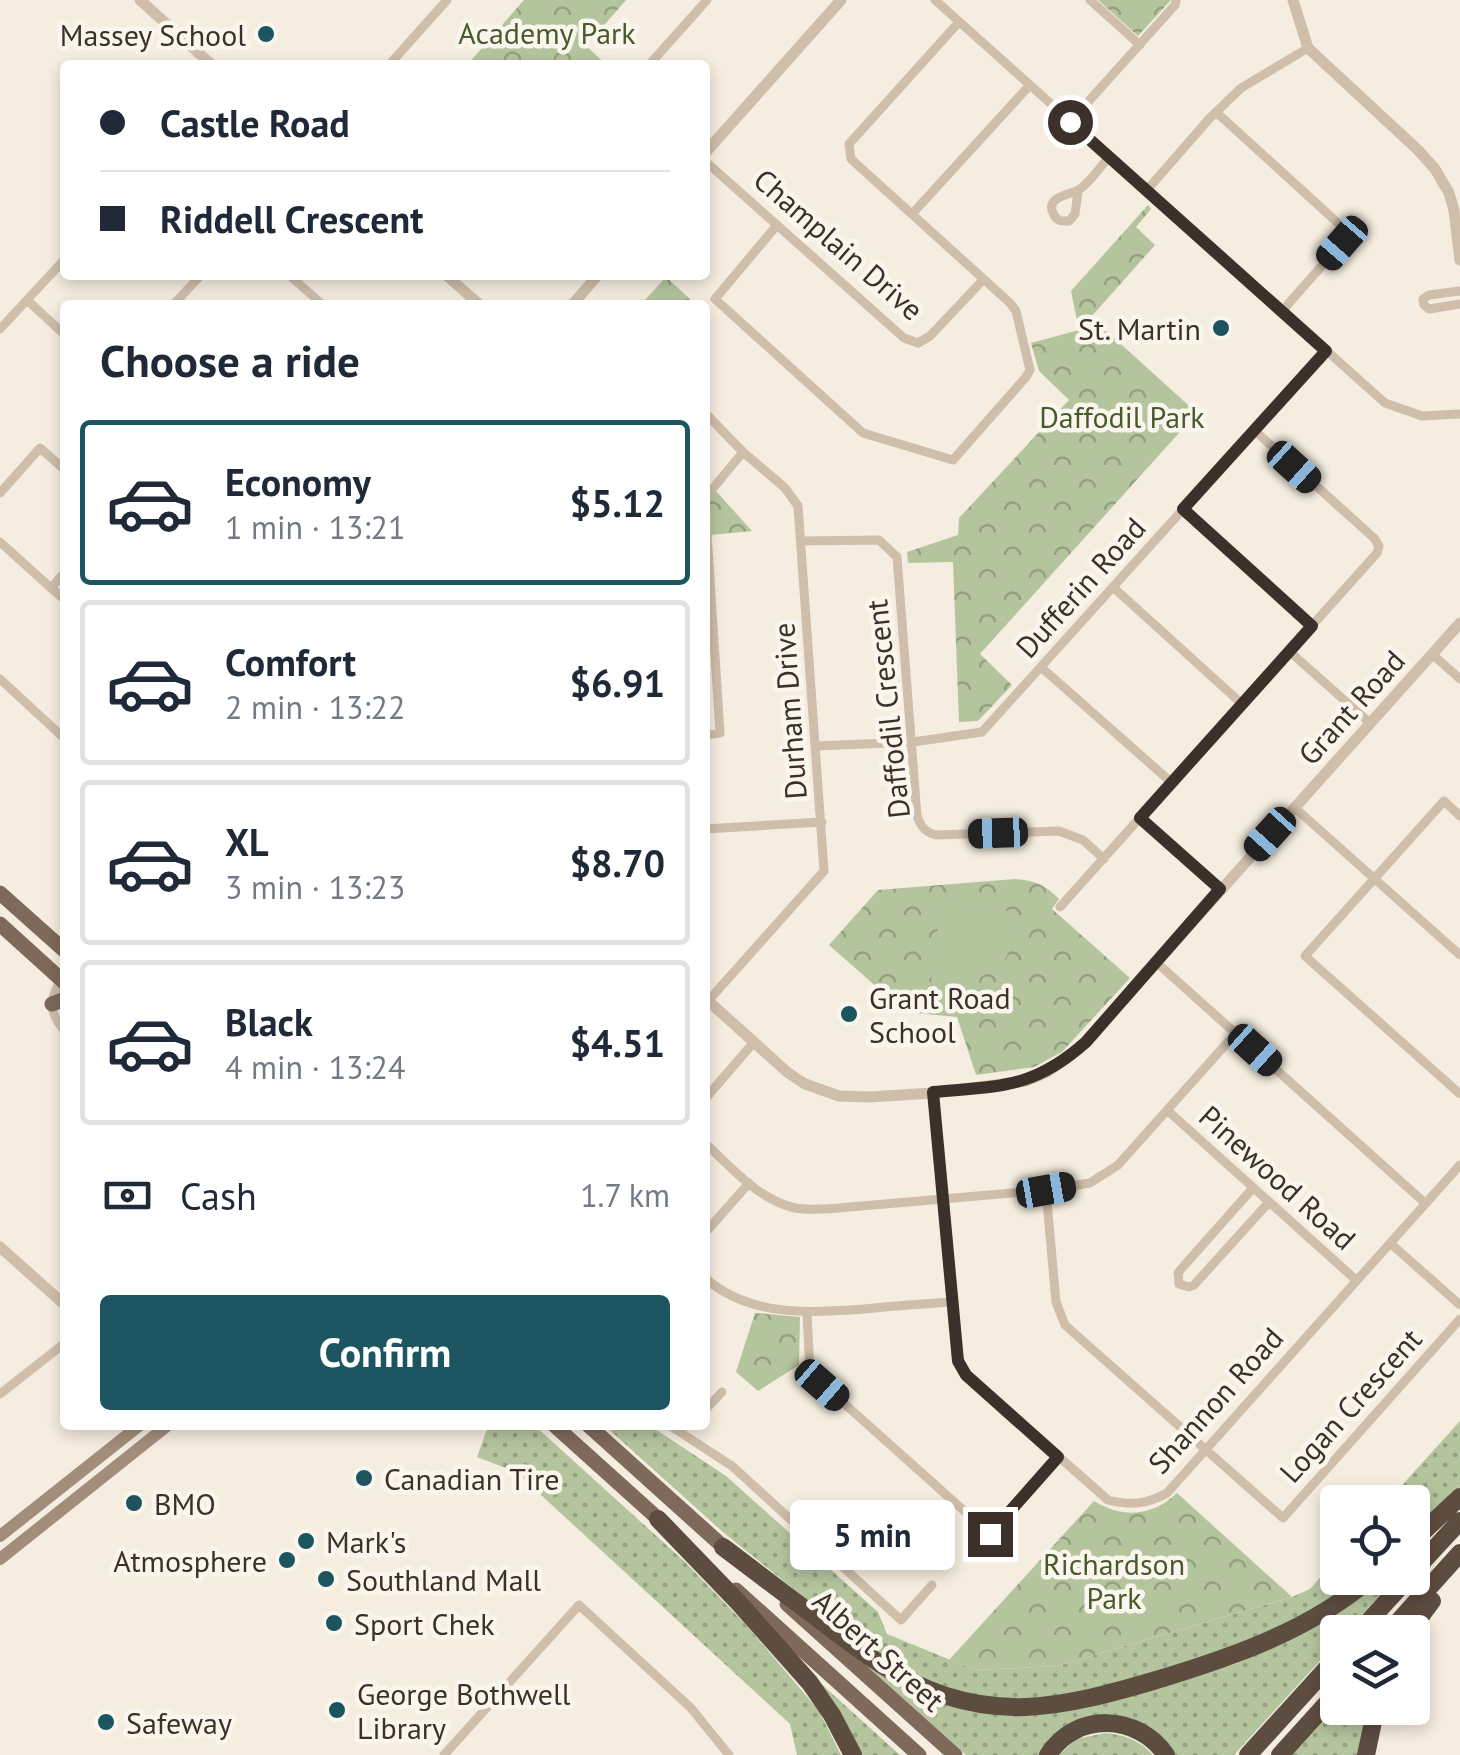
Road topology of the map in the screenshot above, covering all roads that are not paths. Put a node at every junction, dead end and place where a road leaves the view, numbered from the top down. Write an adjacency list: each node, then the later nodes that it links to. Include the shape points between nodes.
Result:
1 (140, 0): 12 (street)
2 (447, 0): 13 (street)
3 (707, 0): 14 (street)
4 (841, 0): 18 (street)
5 (935, 0): 9 (street)
6 (1090, 0): 10 (street)
7 (1176, 0): 10 (street)
8 (1292, 0): 11 (street)
9 (960, 22): 15 (street); 24 (street, via 848,144 851,159)
10 (1140, 44): 17 (street)
11 (1308, 48): 16 (street); 23 (street)
12 (206, 60)
13 (393, 60)
14 (653, 60)
15 (1029, 86): 17 (street); 24 (street)
16 (1216, 112): 21 (street); 40 (street, via 1340,225 1342,243)
17 (1070, 122): 19 (street)
18 (710, 146)
19 (1109, 157): 21 (street); 22 (street)
20 (710, 166): 25 (street, Champlain Drive)
21 (1147, 190): 40 (street)
22 (1078, 192)
23 (1454, 192): 26 (street)
24 (912, 214): 32 (street)
25 (776, 225): 32 (street, Champlain Drive, via 904,338 918,343); 32 (street, via 715,299 863,433 953,460 1030,370 1016,311)
26 (1460, 260)
27 (60, 264): 34 (street)
28 (196, 280): 35 (street)
29 (296, 280): 36 (street)
30 (452, 280): 37 (street)
31 (594, 280): 38 (street)
32 (983, 280)
33 (1460, 291): 39 (street, via 1429,294 1424,305)
34 (27, 300): 41 (street); 42 (street)
35 (179, 300)
36 (318, 300)
37 (474, 300)
38 (579, 300)
39 (1460, 304)
40 (1282, 311): 43 (street)
41 (0, 329)
42 (60, 330)
43 (1326, 351): 44 (street, via 1385,403 1422,416); 46 (street, Dufferin Road)
44 (1460, 414)
45 (710, 419): 47 (street, Durham Drive)
46 (1254, 430): 51 (street, Dufferin Road); 60 (street, via 1378,546)
47 (743, 452): 50 (street); 53 (street, Durham Drive, via 798,506)
48 (60, 466): 49 (street, via 40,448)
49 (0, 492)
50 (710, 494)
51 (1183, 509): 56 (street, Dufferin Road); 60 (street)
52 (0, 542): 57 (street)
53 (801, 542): 70 (street, Daffodil Crescent, via 878,540 896,557); 71 (street, Durham Drive)
54 (60, 578): 57 (street)
55 (710, 578): 69 (street, via 720,733)
56 (1113, 587): 63 (street, Dufferin Road); 66 (street)
57 (51, 588): 58 (street)
58 (60, 596)
59 (1460, 623): 62 (street, Grant Road)
60 (1312, 626): 61 (street)
61 (1289, 651): 66 (street); 67 (street)
62 (1432, 654): 65 (street); 67 (street, Grant Road)
63 (1041, 666): 70 (street, Dufferin Road, via 982,732); 72 (street)
64 (0, 679): 68 (street)
65 (1460, 679)
66 (1242, 704): 72 (street)
67 (1370, 724): 73 (street, Grant Road)
68 (60, 733)
69 (710, 734)
70 (913, 742): 71 (street, Dufferin Road); 78 (street, Daffodil Crescent, via 917,816 928,833 1059,831)
71 (816, 746): 76 (street, Durham Drive)
72 (1172, 783): 75 (street)
73 (1294, 807): 79 (street); 80 (street, Grant Road)
74 (1460, 816): 79 (street, via 1444,801)
75 (1140, 818): 78 (street); 80 (street)
76 (822, 822): 77 (street); 88 (street, Durham Drive, via 824,871)
77 (710, 829)
78 (1104, 858): 82 (street)
79 (1375, 879): 85 (street); 96 (street, via 1305,956)
80 (1220, 889): 86 (street, Grant Road)
81 (0, 893): 84 (main road)
82 (1060, 907)
83 (0, 924): 87 (main road)
84 (60, 947)
85 (1460, 955)
86 (1156, 962): 92 (street); 95 (street, Grant Road, via 1086,1042 1047,1072 1001,1086)
87 (60, 975)
88 (710, 996)
89 (58, 1002): 91 (street, via 54,1018)
90 (710, 1002): 93 (street, Grant Road)
91 (60, 1025)
92 (1236, 1033): 97 (street); 105 (street)
93 (754, 1042): 94 (street); 95 (street, Grant Road, via 805,1084 839,1096)
94 (710, 1092)
95 (933, 1092): 103 (street, Shannon Road)
96 (1460, 1094)
97 (1166, 1110): 101 (street, Pinewood Road); 102 (street, via 1106,1175)
98 (710, 1148): 100 (street)
99 (1460, 1164): 105 (street, Shannon Road)
100 (749, 1183): 103 (street, via 797,1208); 106 (street)
101 (1253, 1188): 104 (street, Pinewood Road); 104 (street, via 1178,1273 1179,1284 1194,1285)
102 (1046, 1190): 103 (street); 127 (street, Logan Crescent, via 1056,1302 1065,1325)
103 (943, 1198): 112 (street, Shannon Road)
104 (1269, 1202): 109 (street, Pinewood Road)
105 (1425, 1203): 107 (street, Shannon Road)
106 (710, 1227)
107 (1390, 1243): 109 (street, Shannon Road); 113 (street)
108 (0, 1247): 111 (street)
109 (1356, 1280): 127 (street, Shannon Road)
110 (710, 1282): 114 (street, via 768,1309)
111 (60, 1300)
112 (951, 1302): 114 (street); 128 (street, Shannon Road, via 958,1361 966,1375)
113 (1460, 1305)
114 (807, 1313): 128 (street, via 810,1373 990,1534)
115 (1460, 1319): 127 (street, Logan Crescent, via 1283,1518)
116 (60, 1347): 118 (street)
117 (722, 1392): 119 (street)
118 (0, 1394)
119 (710, 1405)
120 (134, 1430): 131 (main road)
121 (162, 1430): 136 (main road)
122 (560, 1430): 130 (main road, Albert Street)
123 (593, 1430): 135 (main road, Albert Street)
124 (676, 1430): 126 (street, Albert Street)
125 (686, 1430): 126 (street)
126 (682, 1434): 141 (street, Albert Street, via 732,1466 902,1620)
127 (1206, 1450): 128 (street, Shannon Road, via 1167,1492 1127,1505 1108,1500)
128 (1058, 1457)
129 (1460, 1497): 133 (highway)
130 (658, 1519): 152 (highway, via 810,1683); 153 (main road, Albert Street)
131 (20, 1520): 134 (main road); 136 (main road)
132 (1460, 1520): 137 (highway)
133 (1430, 1525)
134 (0, 1536)
135 (722, 1547): 142 (highway, via 895,1674 942,1694 1023,1708 1116,1691 1219,1660 1284,1636); 154 (main road, Albert Street)
136 (13, 1549): 139 (main road)
137 (1430, 1553)
138 (1460, 1553): 145 (highway)
139 (0, 1559)
140 (1460, 1566): 146 (highway)
141 (932, 1584)
142 (1349, 1595)
143 (1392, 1595): 144 (highway)
144 (1374, 1615)
145 (1404, 1615)
146 (1422, 1615)
147 (1320, 1676): 157 (highway)
148 (1320, 1711): 158 (highway)
149 (1372, 1725): 159 (highway)
150 (444, 1755): 151 (street, via 579,1605 692,1708)
151 (730, 1755)
152 (852, 1755)
153 (919, 1755)
154 (956, 1755)
155 (1048, 1755): 156 (highway, via 1070,1732 1112,1722 1140,1730)
156 (1166, 1755)
157 (1248, 1755)
158 (1280, 1755)
159 (1366, 1755)

